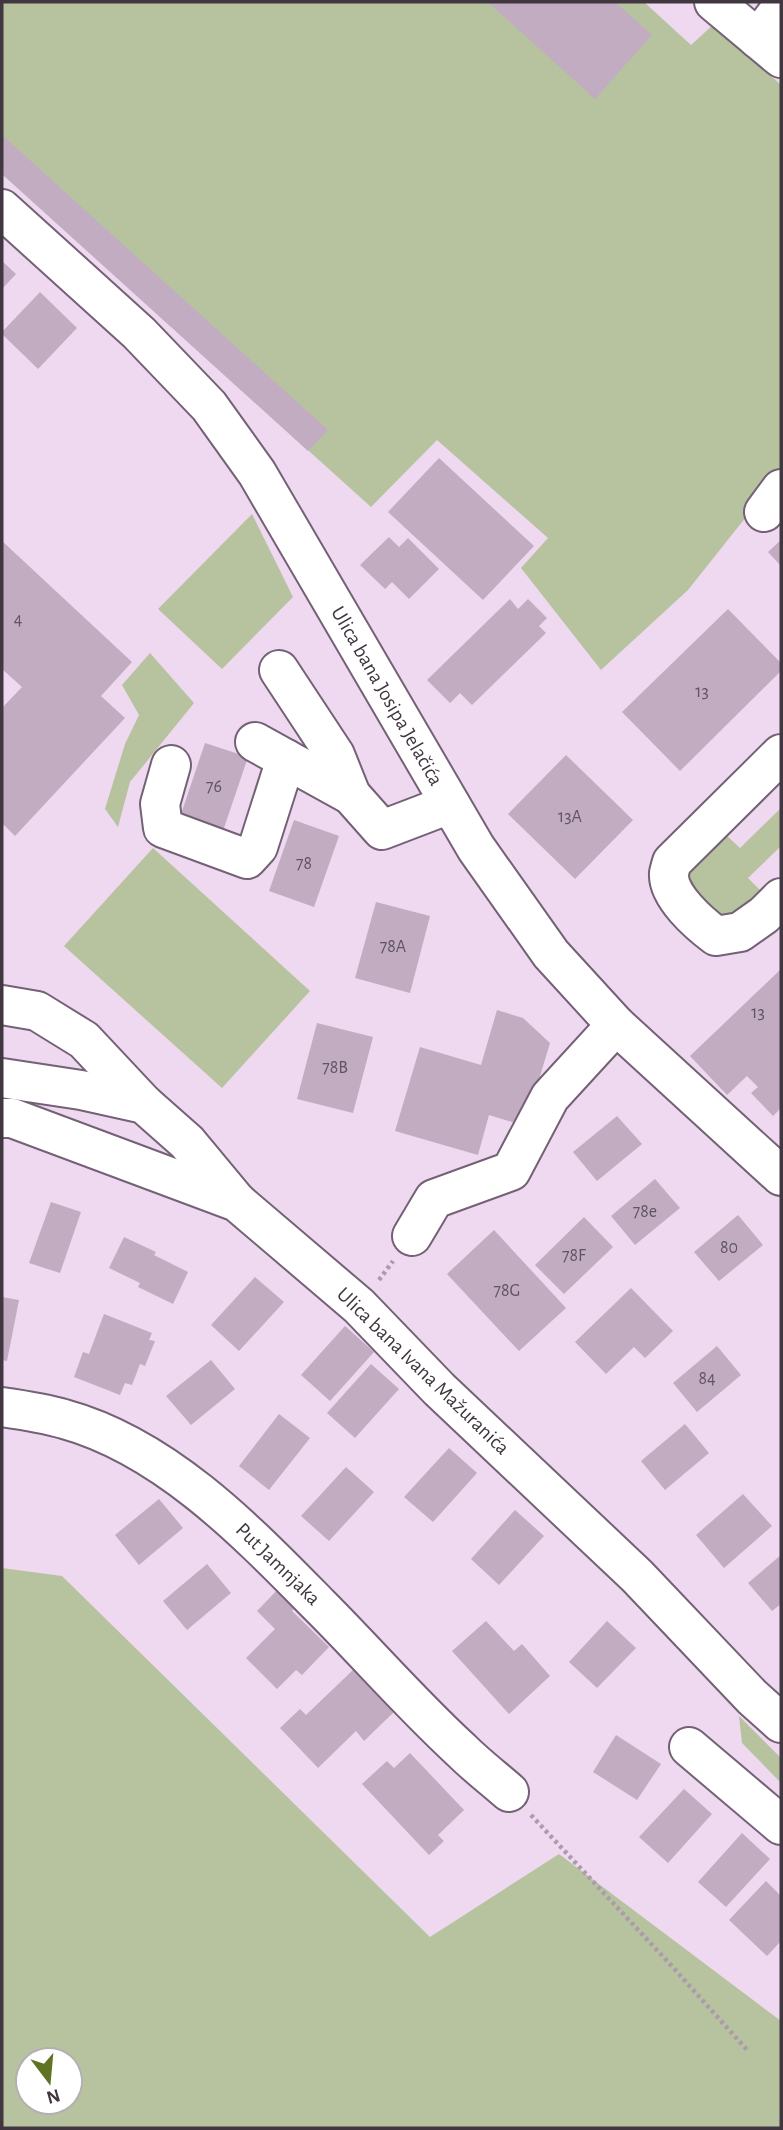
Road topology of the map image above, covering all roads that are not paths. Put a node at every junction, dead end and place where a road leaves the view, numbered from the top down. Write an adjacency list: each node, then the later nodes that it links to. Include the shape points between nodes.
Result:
1 (714, 2): 3 (street)
2 (781, 8): 3 (street)
3 (770, 49)
4 (2, 209): 9 (street, Ulica bana Josipa Jelačića, via 139,333 209,406 257,473)
5 (279, 670): 8 (street, via 334,755)
6 (781, 754): 10 (street, via 672,862 669,876 696,921 716,936 740,932)
7 (170, 765): 8 (street, via 160,804 163,828 247,859 258,847 270,751)
8 (351, 795): 9 (street, via 382,830)
9 (450, 804): 12 (street, Ulica bana Josipa Jelačića, via 551,954)
10 (781, 898)
11 (2, 1005): 14 (street, via 37,1011 85,1040)
12 (615, 1025): 16 (street, Ulica bana Josipa Jelačića); 18 (street, via 550,1097 511,1171 434,1199)
13 (2, 1078): 14 (street)
14 (144, 1104): 17 (street, via 187,1142)
15 (2, 1118): 17 (street, Ulica bana Ivana Mažuranića)
16 (781, 1176)
17 (237, 1202): 20 (street, Ulica bana Ivana Mažuranića, via 359,1306 439,1390 637,1576)
18 (412, 1236)
19 (2, 1407): 22 (street, Put Jamnjaka, via 34,1411 93,1429 183,1480 255,1540 460,1750)
20 (781, 1723)
21 (689, 1747): 23 (street)
22 (509, 1792)
23 (781, 1825)

